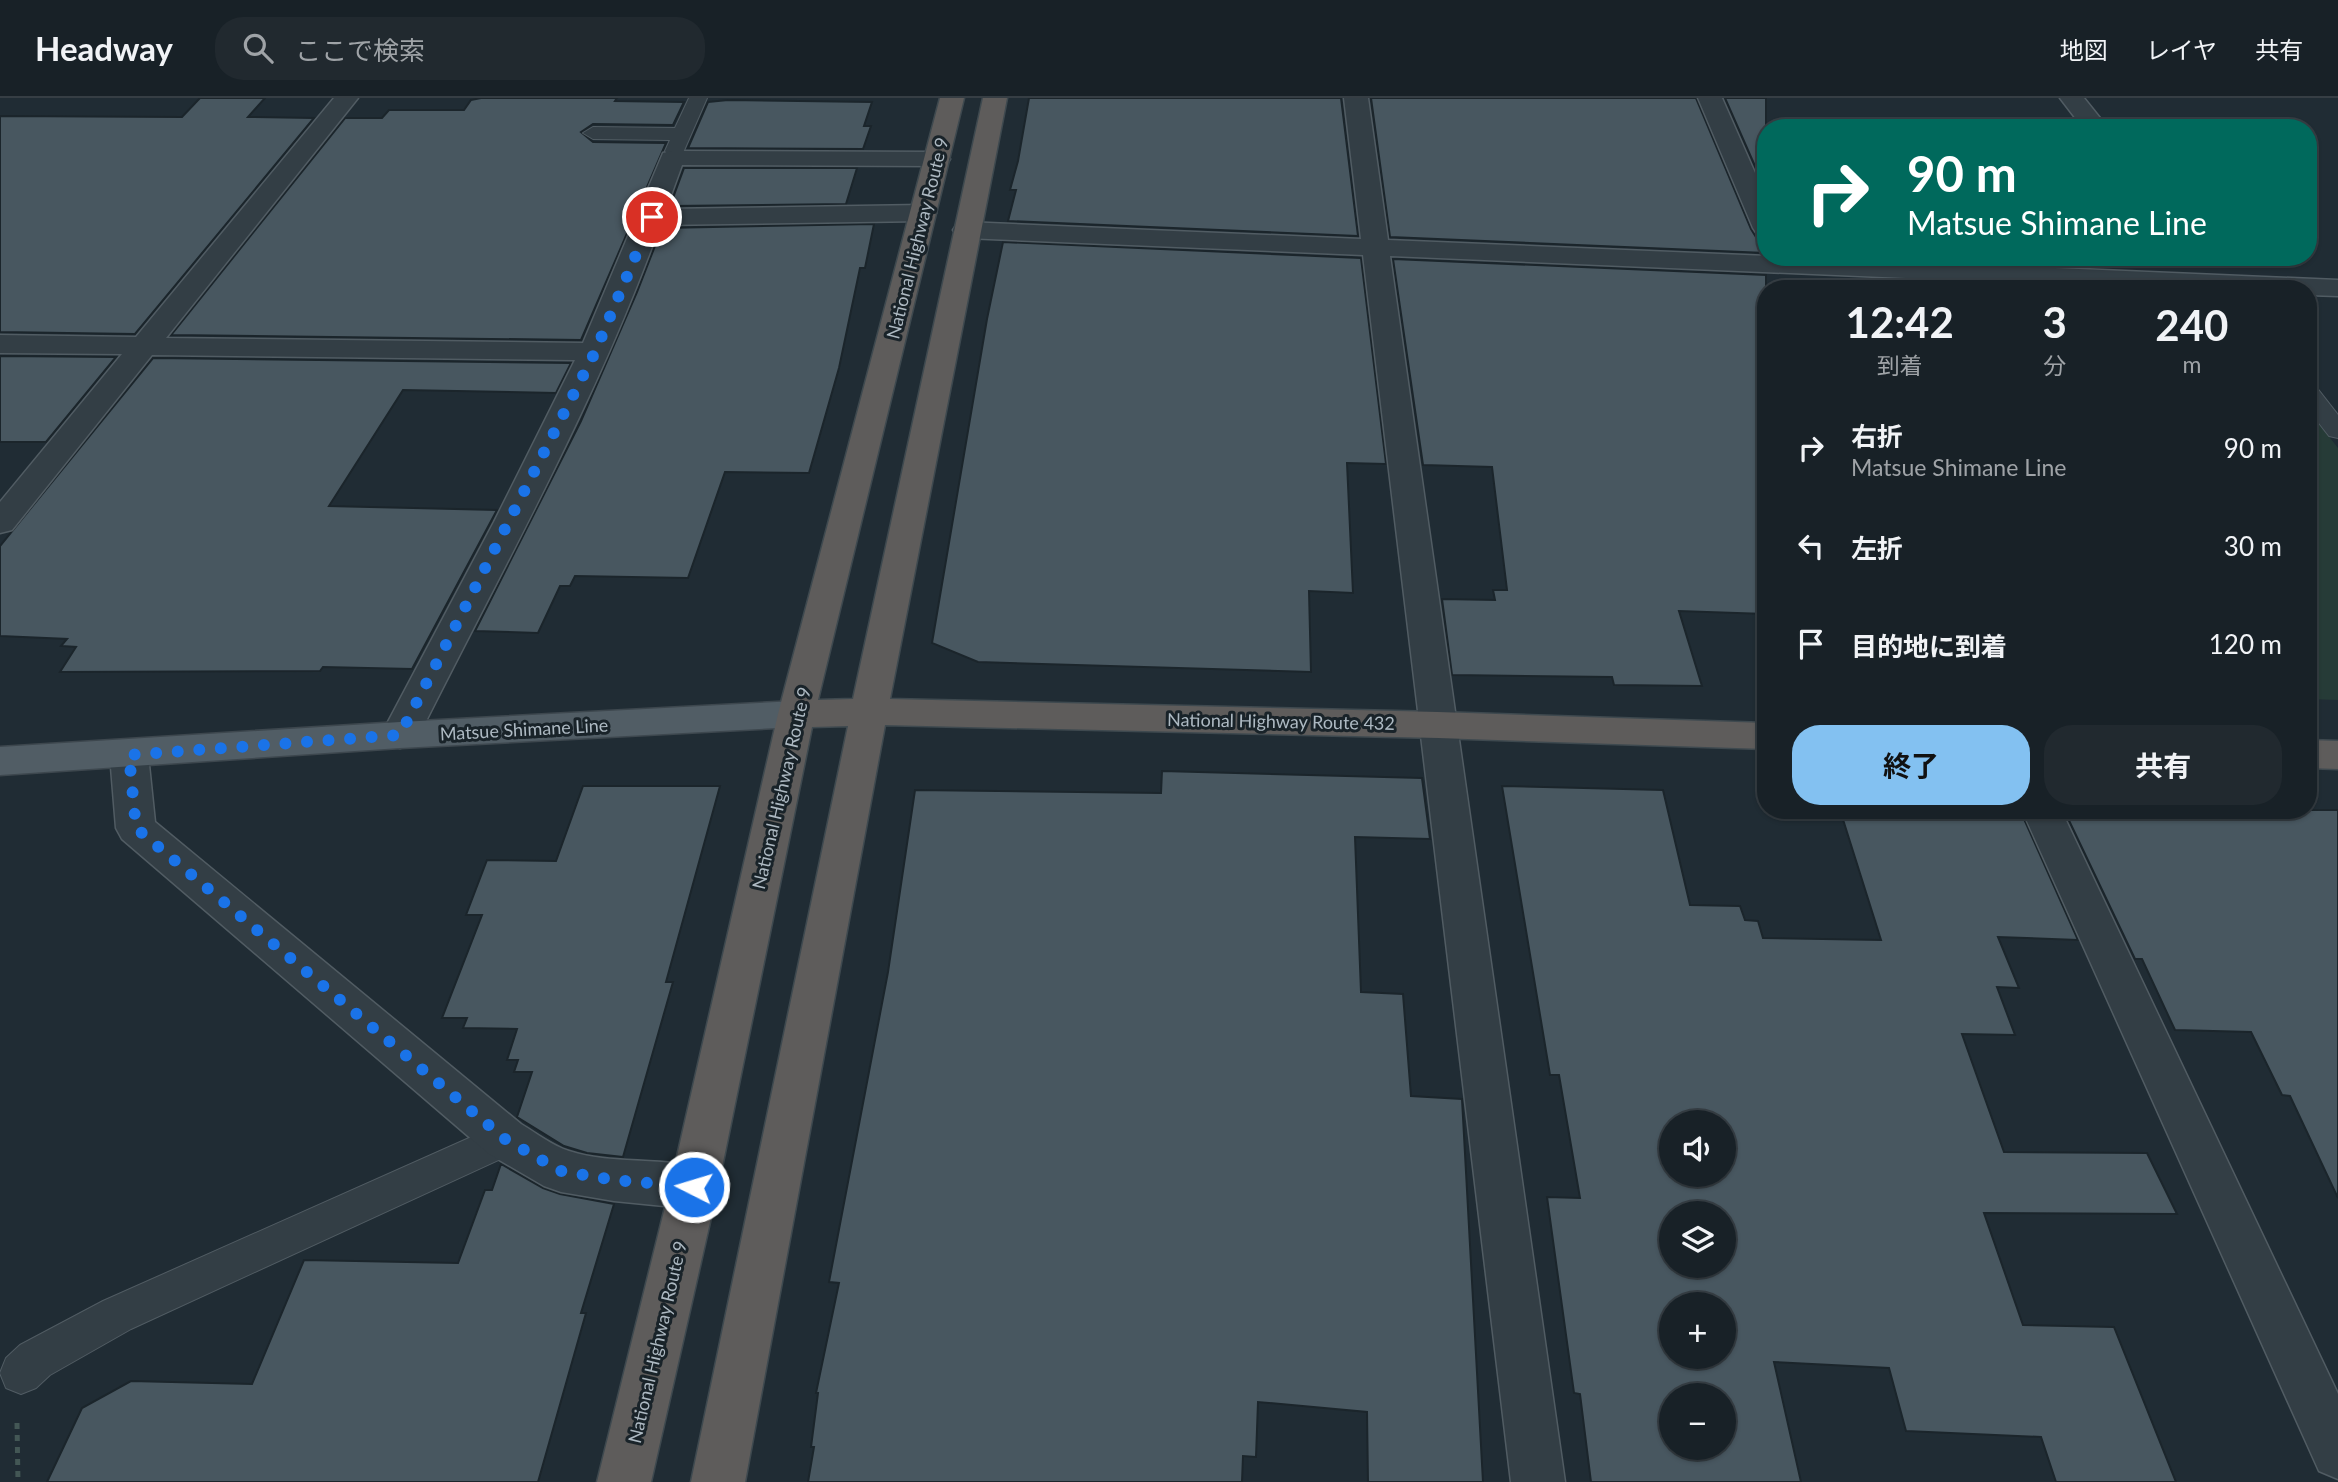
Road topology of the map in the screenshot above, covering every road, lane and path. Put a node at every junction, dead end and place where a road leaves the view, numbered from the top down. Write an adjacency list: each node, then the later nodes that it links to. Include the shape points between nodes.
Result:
1 (346, 98): 25 (street)
2 (698, 98): 10 (lane)
3 (953, 98): 11 (highway, National Highway Route 9)
4 (995, 98): 15 (highway)
5 (1356, 98): 16 (street)
6 (1710, 98): 12 (street)
7 (2072, 98): 8 (street)
8 (2089, 119)
9 (593, 133): 10 (lane)
10 (677, 146): 11 (street); 14 (street)
11 (937, 159): 13 (highway, National Highway Route 9)
12 (1757, 207)
13 (923, 213): 14 (street); 31 (highway, National Highway Route 9)
14 (652, 217): 26 (street)
15 (966, 230): 16 (street); 30 (highway)
16 (1375, 247): 17 (street); 32 (street)
17 (1757, 260)
18 (1868, 266): 20 (street)
19 (2204, 266): 21 (street)
20 (2115, 280)
21 (2216, 280)
22 (2317, 288): 23 (street)
23 (2338, 288)
24 (0, 344): 25 (street)
25 (143, 345): 26 (street); 29 (street)
26 (595, 352): 33 (street)
27 (2317, 404): 28 (lane)
28 (2338, 431)
29 (0, 523)
30 (869, 712): 31 (highway, National Highway Route 432); 32 (highway, National Highway Route 432); 45 (highway)
31 (796, 714): 33 (main road, Matsue Shimane Line); 41 (highway, National Highway Route 9)
32 (1438, 724): 34 (highway, National Highway Route 432); 46 (street)
33 (400, 735): 36 (main road, Matsue Shimane Line)
34 (1757, 736)
35 (2317, 754): 37 (highway)
36 (129, 755): 38 (main road, Matsue Shimane Line); 40 (street, via 136,828)
37 (2338, 755)
38 (0, 761)
39 (2045, 819): 43 (street)
40 (505, 1139): 41 (street, via 561,1171); 42 (lane, via 117,1315 35,1360)
41 (694, 1187): 44 (highway, National Highway Route 9)
42 (21, 1373)
43 (2338, 1452)
44 (624, 1482)
45 (718, 1482)
46 (1538, 1482)

